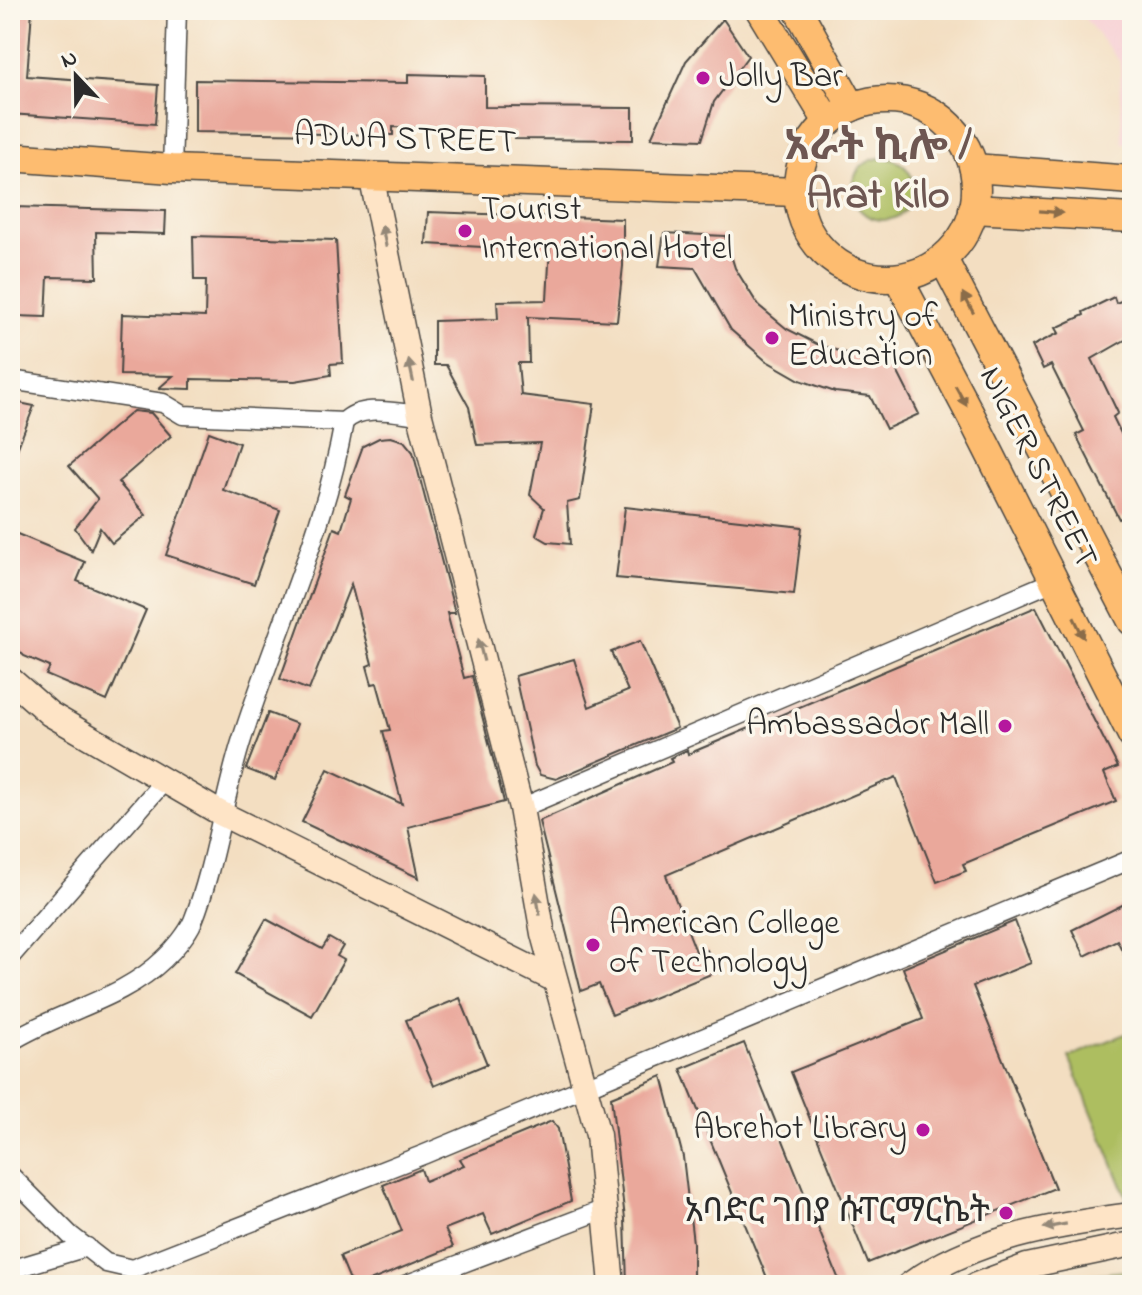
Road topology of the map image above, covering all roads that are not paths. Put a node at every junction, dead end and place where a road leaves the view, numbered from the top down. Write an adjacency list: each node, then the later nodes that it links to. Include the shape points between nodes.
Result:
1 (177, 10): 8 (street)
2 (760, 10): 5 (main road)
3 (798, 10): 4 (main road)
4 (852, 107): 5 (main road); 7 (main road, via 902,101 928,110 950,126)
5 (828, 122): 11 (main road, via 800,166)
6 (10, 157): 8 (main road, ADWA STREET)
7 (974, 168): 10 (main road); 12 (main road)
8 (172, 169): 9 (main road, ADWA STREET)
9 (371, 175): 11 (main road, ADWA STREET); 17 (street, one-way to 9)
10 (1132, 180)
11 (797, 192): 15 (main road, via 801,217 830,259 853,272)
12 (973, 209): 13 (main road, one-way to 13); 14 (main road, via 961,238)
13 (1132, 218)
14 (943, 259): 15 (main road); 20 (main road, NIGER STREET, one-way to 14)
15 (898, 278): 19 (main road, NIGER STREET, one-way to 19)
16 (10, 380): 18 (street, via 163,403 183,415)
17 (420, 415): 18 (street, via 371,411 352,413); 24 (street, one-way to 17)
18 (344, 422): 25 (street, via 321,511)
19 (1056, 580): 22 (main road, NIGER STREET, one-way to 22); 24 (street)
20 (1132, 621)
21 (10, 679): 23 (street, via 50,714)
22 (1132, 735)
23 (164, 781): 25 (street); 27 (street)
24 (521, 808): 28 (street, one-way to 24)
25 (220, 813): 28 (street); 29 (street, via 192,926 164,959 130,985)
26 (1132, 859): 30 (street)
27 (10, 957)
28 (555, 980): 30 (street)
29 (14, 1032)
30 (584, 1086): 32 (street, via 598,1135); 35 (street, via 132,1269 106,1263)
31 (10, 1175): 35 (street)
32 (605, 1209): 37 (street); 38 (street)
33 (1132, 1215): 39 (street, one-way to 39, via 1047,1226 977,1248)
34 (1132, 1244): 40 (street, via 1027,1266)
35 (87, 1247): 36 (street)
36 (10, 1270)
37 (405, 1285)
38 (612, 1285)
39 (909, 1285)
40 (976, 1285)

